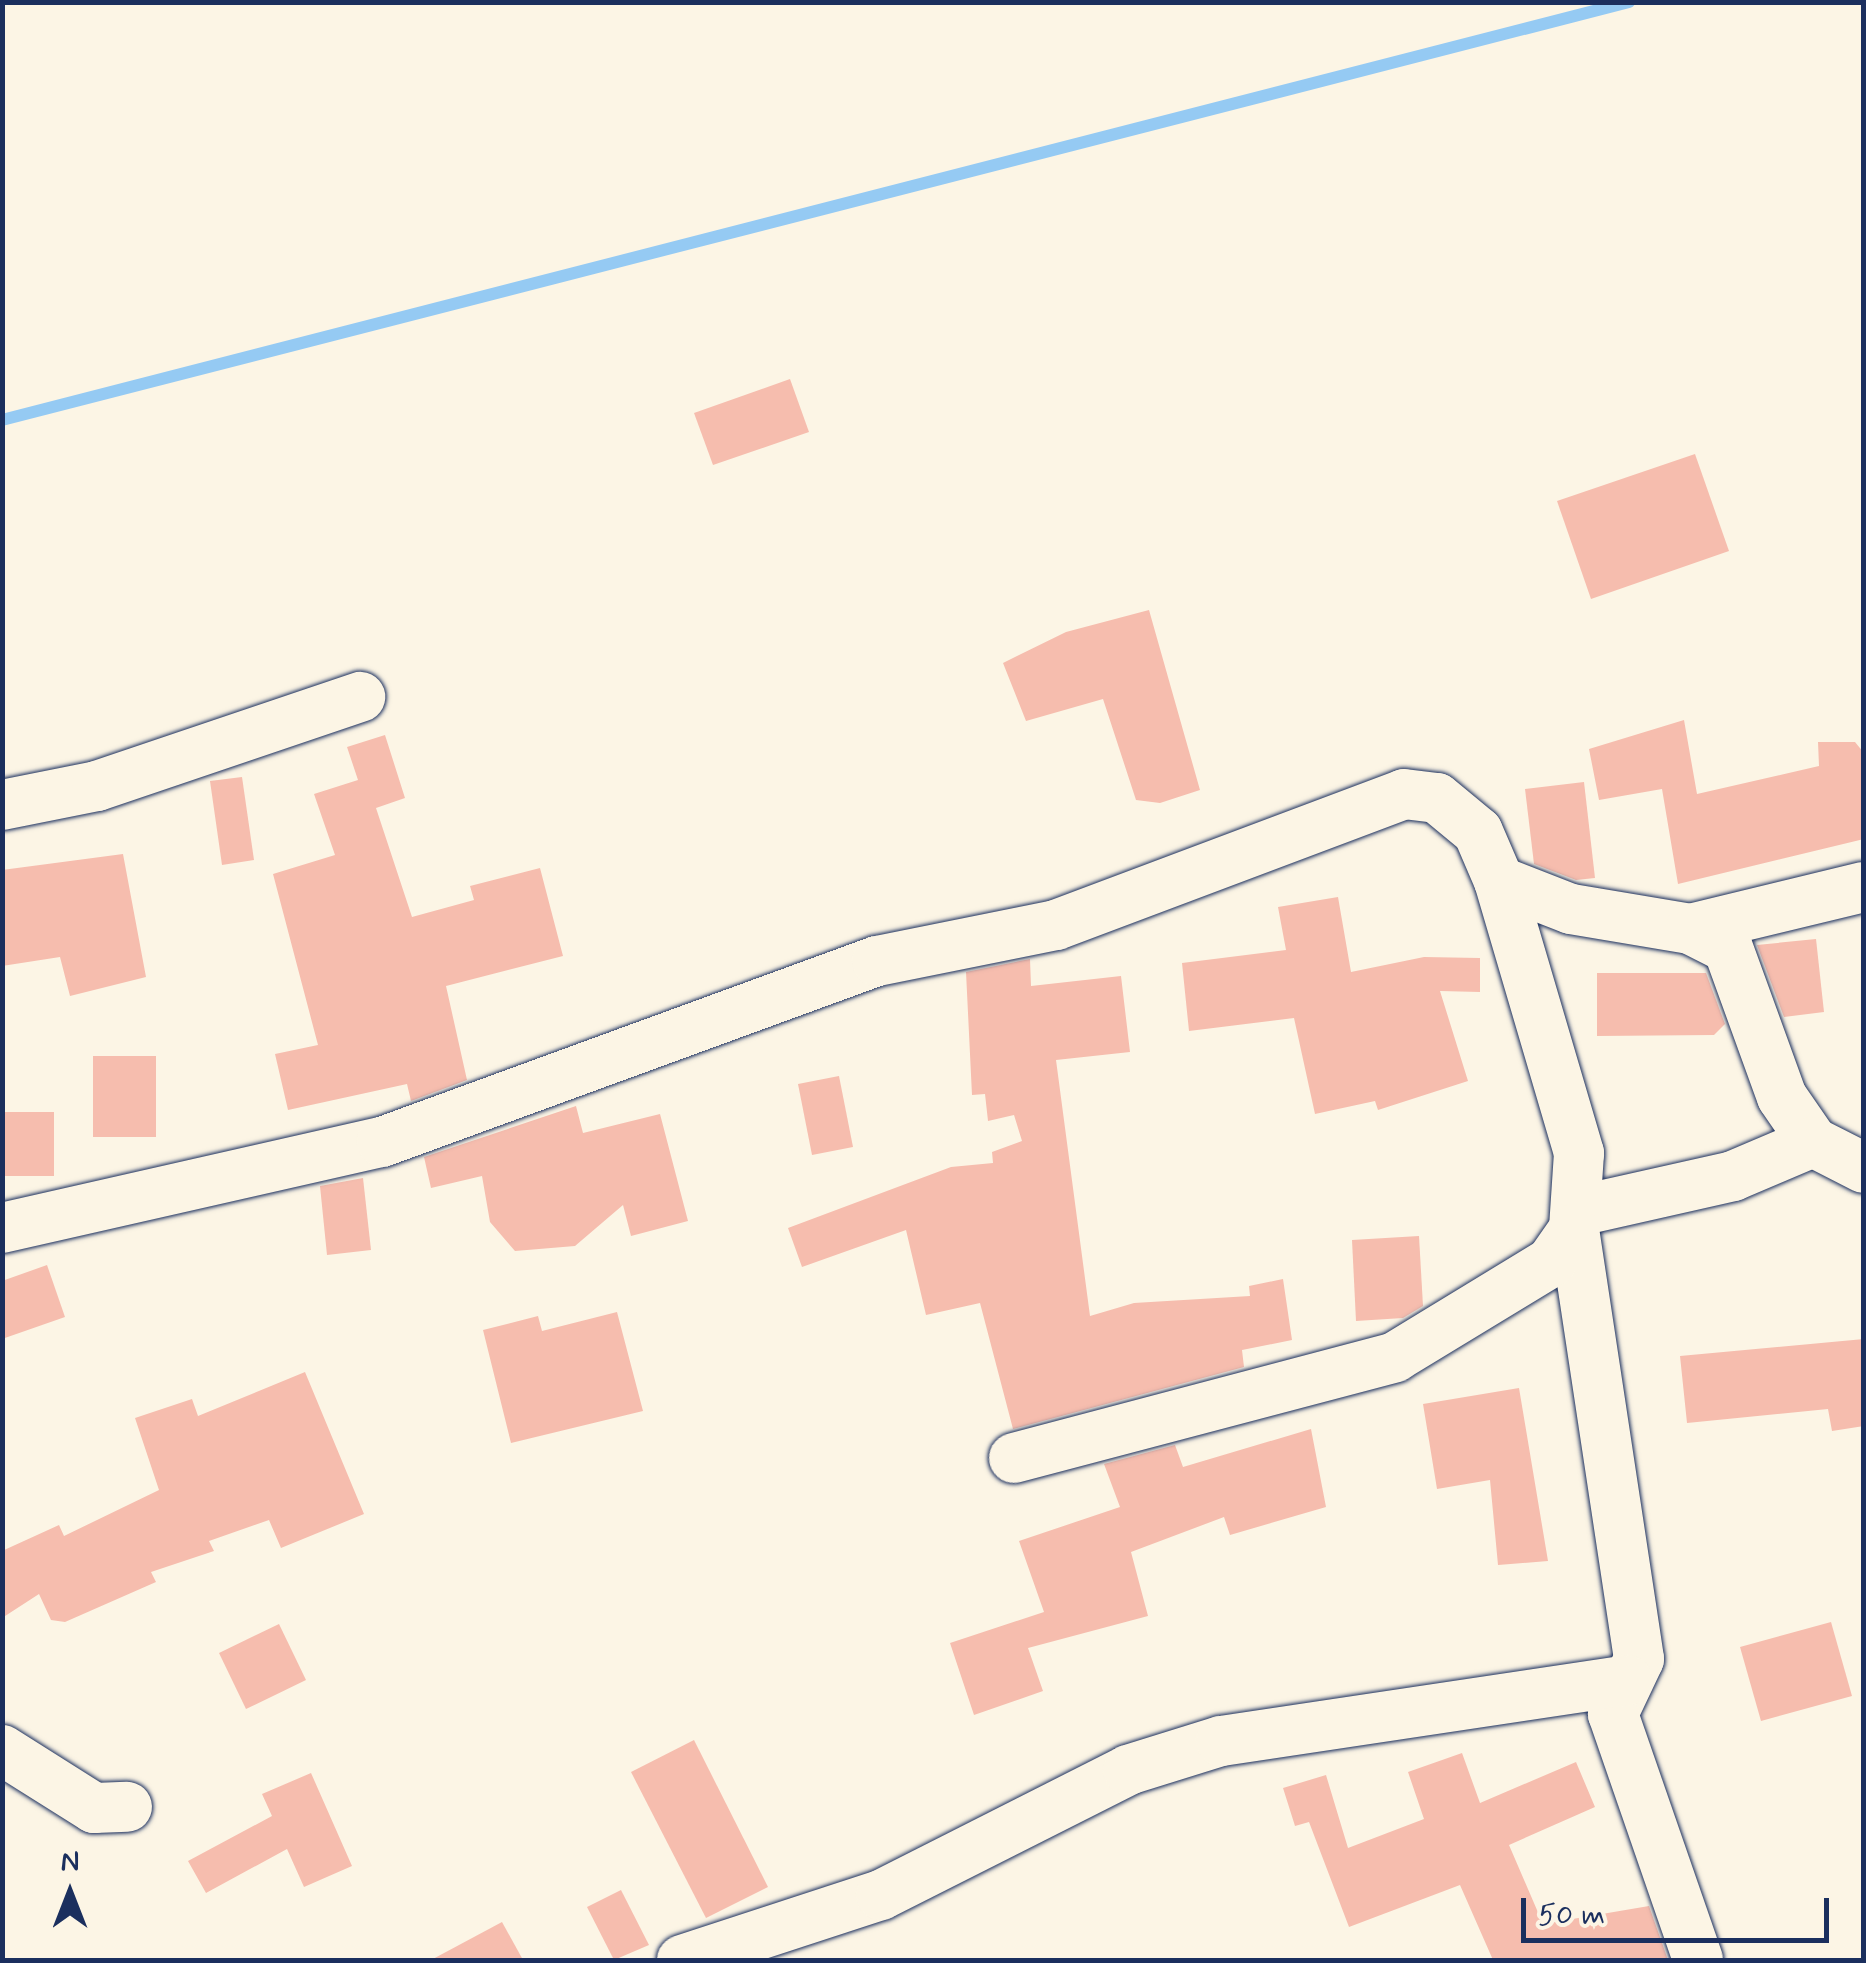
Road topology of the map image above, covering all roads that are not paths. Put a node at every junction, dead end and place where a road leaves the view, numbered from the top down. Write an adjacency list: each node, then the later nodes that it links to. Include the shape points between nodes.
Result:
1 (360, 697): 2 (street, via 116,780)
2 (2, 806)
3 (1499, 881): 5 (street, via 1571,910); 8 (street, via 1579,1153); 9 (street, via 1459,811 1404,794 1056,925 877,960 382,1142)
4 (1864, 886): 5 (street)
5 (1690, 929): 6 (street, via 1728,948 1782,1097)
6 (1813, 1142): 7 (street); 8 (street, via 1733,1176)
7 (1864, 1168)
8 (1576, 1220): 10 (street, via 1551,1262 1395,1357); 11 (street, via 1639,1660)
9 (2, 1228)
10 (1014, 1458)
11 (1627, 1680): 14 (street, via 1221,1741 1128,1770 881,1895); 15 (street, via 1613,1714)
12 (2, 1750): 13 (street, via 94,1808)
13 (127, 1807)
14 (682, 1960)
15 (1698, 1960)

